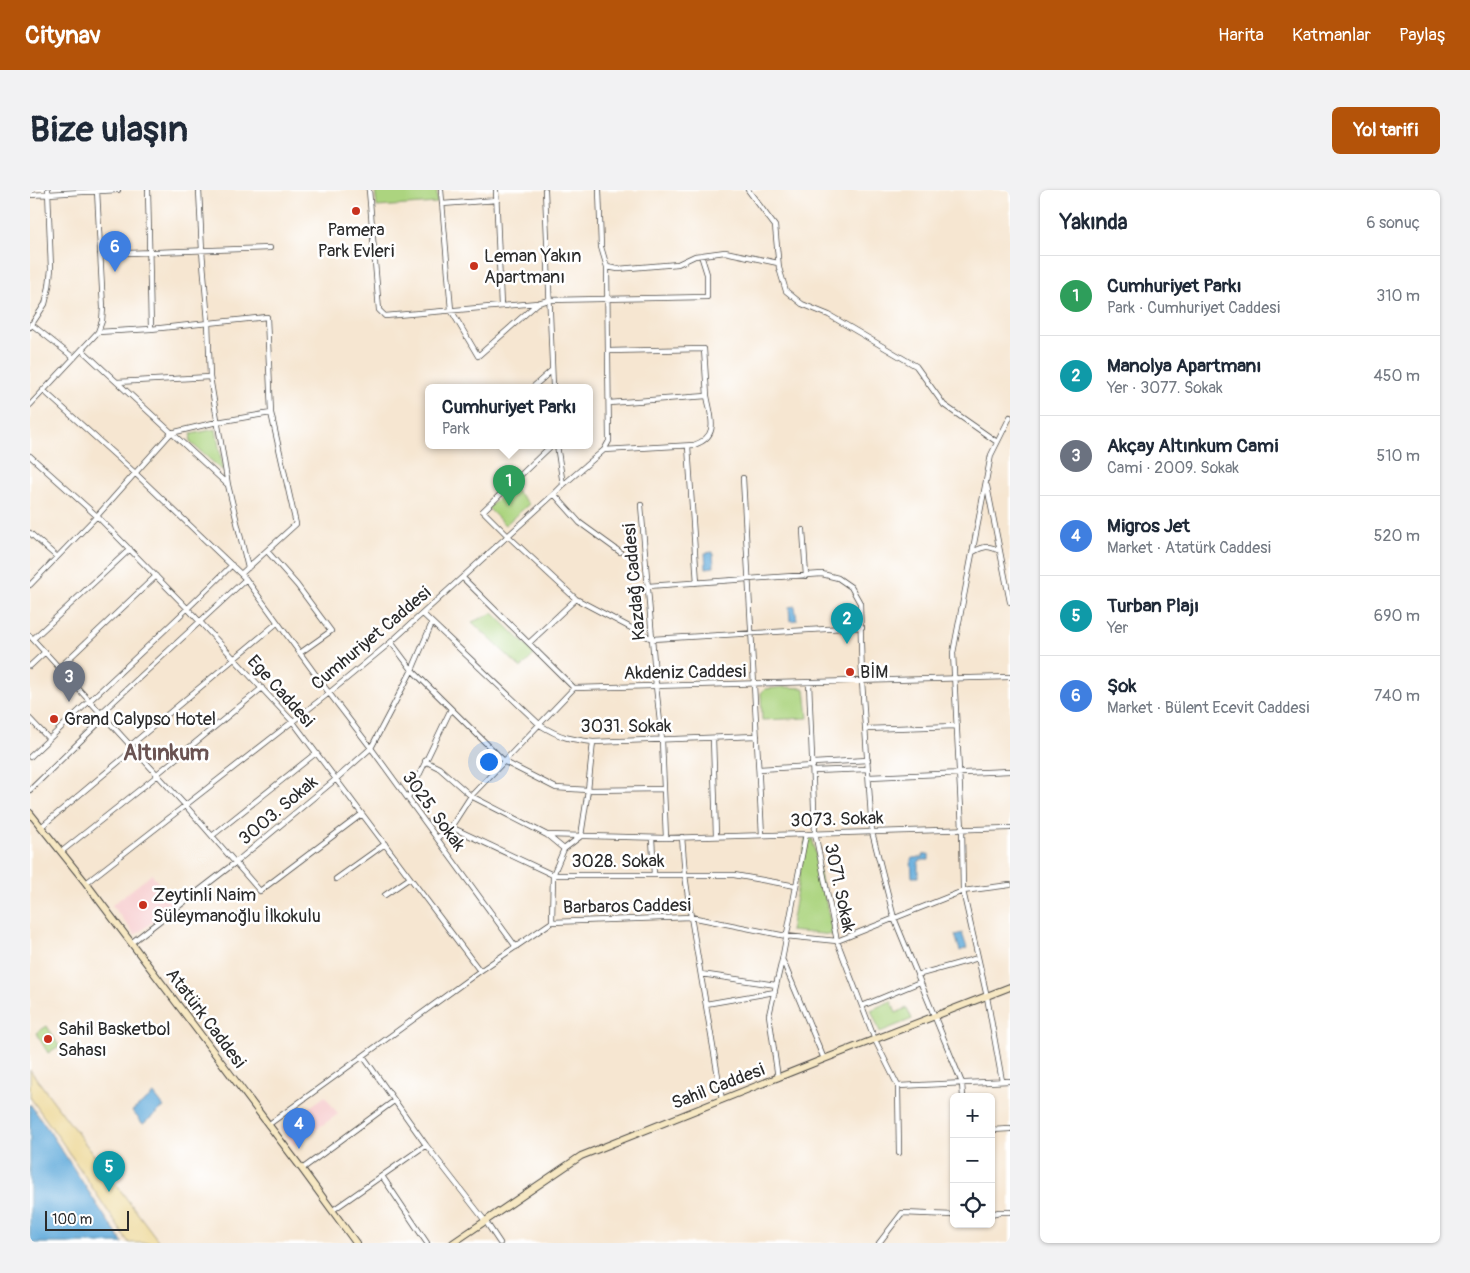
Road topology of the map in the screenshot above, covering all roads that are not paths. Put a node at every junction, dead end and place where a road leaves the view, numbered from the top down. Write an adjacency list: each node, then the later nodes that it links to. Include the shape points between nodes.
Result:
1 (118, 190): 10 (street)
2 (148, 190): 17 (street)
3 (199, 190): 16 (street)
4 (369, 190): 26 (street, via 379,310 386,316)
5 (441, 190): 14 (street)
6 (496, 190): 13 (street)
7 (545, 190): 23 (street)
8 (599, 190): 21 (street, via 601,247)
9 (748, 190): 20 (street, via 775,226)
10 (97, 191): 11 (street); 18 (street)
11 (48, 192): 12 (street); 28 (street, via 49,287 44,304)
12 (30, 195)
13 (497, 200): 14 (street); 25 (street)
14 (442, 204): 26 (street)
15 (270, 248): 16 (street)
16 (202, 251): 17 (street); 27 (street)
17 (149, 253): 18 (street); 29 (street)
18 (100, 254): 30 (street, via 103,308)
19 (701, 255): 20 (street, via 725,252); 21 (street, via 678,264); 22 (street, via 707,274 707,297)
20 (778, 263): 47 (street, via 786,290 802,304 829,315 916,366 944,405)
21 (607, 267): 22 (street)
22 (608, 299): 23 (street); 32 (street)
23 (549, 300): 24 (street); 34 (street)
24 (538, 303): 25 (street); 26 (street, via 478,356)
25 (501, 306): 26 (street)
26 (451, 310)
27 (208, 322): 29 (street); 35 (street); 43 (street, via 267,317)
28 (31, 325): 33 (street)
29 (151, 329): 30 (street)
30 (98, 332): 31 (street)
31 (82, 350): 33 (street); 36 (street)
32 (608, 350): 40 (street, via 704,349); 41 (street)
33 (74, 358): 39 (street)
34 (551, 371): 37 (street); 38 (street)
35 (210, 377): 36 (street); 45 (street)
36 (116, 382): 46 (street)
37 (536, 384)
38 (553, 384)
39 (43, 390): 42 (street); 53 (street, 3025. Sokak)
40 (707, 396): 41 (street); 48 (street, via 712,426 710,434 704,442)
41 (608, 403): 51 (street, via 609,441)
42 (30, 405)
43 (271, 413): 45 (street); 65 (street, via 296,524)
44 (1010, 417): 47 (street)
45 (217, 422): 46 (street); 56 (street)
46 (171, 432): 53 (street); 56 (street)
47 (997, 442): 55 (street)
48 (688, 446): 51 (street); 78 (street)
49 (548, 449): 63 (street, via 483,511)
50 (558, 449): 57 (street)
51 (604, 450): 57 (street, Cumhuriyet Caddesi)
52 (30, 456): 60 (street, Ege Caddesi)
53 (135, 473): 60 (street); 70 (street, 3025. Sokak)
54 (744, 478): 77 (street)
55 (986, 482): 66 (street); 68 (street)
56 (228, 485): 71 (street)
57 (564, 485): 58 (street, Cumhuriyet Caddesi)
58 (554, 494): 63 (street, Cumhuriyet Caddesi); 67 (street, via 580,523)
59 (641, 505): 80 (street, Kazdağ Caddesi)
60 (97, 516): 64 (street, Ege Caddesi); 69 (street)
61 (802, 530): 74 (street)
62 (30, 533): 69 (street)
63 (508, 536): 75 (street, Cumhuriyet Caddesi); 81 (street)
64 (130, 549): 73 (street, Ege Caddesi); 90 (street)
65 (267, 551): 71 (street); 95 (street, via 331,631)
66 (1000, 551): 68 (street, via 983,546); 82 (street)
67 (620, 552)
68 (972, 552): 100 (street, via 952,654)
69 (57, 557): 79 (street)
70 (232, 565): 72 (street, 3025. Sokak); 83 (street)
71 (248, 568): 72 (street)
72 (241, 574): 76 (street, 3025. Sokak)
73 (156, 576): 83 (street, Ege Caddesi); 98 (street)
74 (806, 576): 77 (street); 88 (street, via 822,574 838,578 851,587 860,603)
75 (463, 578): 84 (street, Cumhuriyet Caddesi); 93 (street)
76 (246, 579): 85 (street); 86 (street, 3025. Sokak)
77 (749, 579): 78 (street); 89 (street)
78 (697, 583): 80 (street)
79 (30, 585)
80 (648, 586): 91 (street, Kazdağ Caddesi)
81 (576, 599): 91 (street); 93 (street)
82 (1010, 602)
83 (188, 609): 85 (street, Ege Caddesi); 109 (street)
84 (423, 614): 87 (street, 3031. Sokak); 92 (street, Cumhuriyet Caddesi)
85 (200, 622): 96 (street, Ege Caddesi); 111 (street)
86 (277, 623): 95 (street, 3025. Sokak); 96 (street)
87 (432, 623): 99 (street, 3003. Sokak); 114 (street, 3031. Sokak)
88 (862, 627): 89 (street); 102 (street)
89 (752, 633): 91 (street); 104 (street)
90 (31, 637): 94 (street)
91 (652, 639): 105 (street, Kazdağ Caddesi)
92 (391, 642): 99 (street); 108 (street, Cumhuriyet Caddesi)
93 (529, 643): 107 (street)
94 (45, 652): 97 (street); 98 (street)
95 (300, 654): 108 (street, 3025. Sokak)
96 (234, 658): 106 (street, Ege Caddesi); 122 (street)
97 (30, 666)
98 (60, 668): 109 (street)
99 (412, 670): 110 (street); 123 (street, 3003. Sokak)
100 (953, 677): 101 (street, Akdeniz Caddesi); 102 (street, Akdeniz Caddesi); 115 (street)
101 (1010, 677)
102 (862, 681): 103 (street, Akdeniz Caddesi); 116 (street)
103 (809, 682): 104 (street, Akdeniz Caddesi); 129 (street, 3071. Sokak)
104 (755, 684): 105 (street, Akdeniz Caddesi); 117 (street)
105 (656, 686): 107 (street, Akdeniz Caddesi); 120 (street, Kazdağ Caddesi)
106 (262, 688): 113 (street, Ege Caddesi); 134 (street)
107 (574, 688): 114 (street)
108 (329, 693): 113 (street, Cumhuriyet Caddesi); 123 (street, 3025. Sokak)
109 (89, 700): 111 (street); 119 (street)
110 (450, 708): 127 (street); 128 (street)
111 (103, 715): 122 (street); 138 (street)
112 (30, 719): 119 (street)
113 (293, 722): 124 (street, Ege Caddesi); 142 (street, Cumhuriyet Caddesi)
114 (540, 725): 121 (street, 3031. Sokak, via 569,740); 128 (street)
115 (956, 726): 116 (street); 133 (street)
116 (865, 729): 126 (street)
117 (757, 736): 118 (street, 3031. Sokak); 130 (street)
118 (712, 738): 120 (street, 3031. Sokak); 156 (street)
119 (49, 739): 125 (street)
120 (662, 740): 121 (street, 3031. Sokak); 137 (street, Kazdağ Caddesi)
121 (593, 742): 139 (street)
122 (132, 747): 134 (street); 145 (street)
123 (371, 748): 136 (street, 3003. Sokak); 141 (street, 3025. Sokak)
124 (316, 754): 136 (street, Ege Caddesi); 154 (street)
125 (30, 757)
126 (868, 760): 129 (street); 131 (street)
127 (425, 761): 140 (street, via 439,768); 141 (street)
128 (505, 762): 139 (street, via 556,788); 140 (street)
129 (813, 767): 130 (street); 131 (street); 150 (street, 3071. Sokak)
130 (759, 768): 153 (street)
131 (868, 769): 135 (street)
132 (1010, 771): 133 (street)
133 (959, 774): 135 (street); 148 (street)
134 (158, 775): 142 (street); 163 (street)
135 (869, 777): 149 (street)
136 (336, 779): 144 (street, Ege Caddesi); 164 (street, 3003. Sokak)
137 (664, 789): 139 (street); 160 (street, Kazdağ Caddesi)
138 (30, 790)
139 (588, 790): 155 (street)
140 (471, 796): 146 (street); 152 (street)
141 (408, 798): 158 (street, 3025. Sokak)
142 (185, 805): 154 (street); 170 (street, Cumhuriyet Caddesi)
143 (30, 813): 145 (street, Atatürk Caddesi)
144 (362, 814): 161 (street, Ege Caddesi); 164 (street, via 260,890)
145 (41, 827): 163 (street, Atatürk Caddesi)
146 (450, 827): 158 (street); 165 (street, 3028. Sokak)
147 (1010, 828): 148 (street, 3073. Sokak)
148 (962, 829): 149 (street, 3073. Sokak); 173 (street)
149 (872, 832): 150 (street, 3073. Sokak); 176 (street)
150 (815, 833): 151 (street, 3073. Sokak); 179 (street, 3071. Sokak)
151 (806, 834): 153 (street, 3073. Sokak); 172 (street)
152 (547, 835): 155 (street, 3073. Sokak); 162 (street)
153 (762, 835): 156 (street, 3073. Sokak)
154 (212, 836): 164 (street)
155 (581, 836): 159 (street, 3073. Sokak); 162 (street)
156 (716, 836): 157 (street, 3073. Sokak)
157 (682, 837): 160 (street, 3073. Sokak); 167 (street)
158 (437, 838): 181 (street, 3025. Sokak)
159 (652, 838): 160 (street, 3073. Sokak); 166 (street)
160 (666, 838)
161 (385, 844): 168 (street, Ege Caddesi); 169 (street)
162 (564, 849): 165 (street)
163 (61, 852): 170 (street, Atatürk Caddesi)
164 (236, 862): 180 (street, 3003. Sokak)
165 (553, 875): 166 (street, 3028. Sokak); 177 (street)
166 (654, 875): 167 (street, 3028. Sokak)
167 (685, 875): 172 (street, 3028. Sokak, via 734,875); 175 (street)
168 (410, 878): 174 (street); 184 (street, Ege Caddesi)
169 (336, 879)
170 (86, 883): 180 (street, Atatürk Caddesi)
171 (1010, 885): 173 (street, Barbaros Caddesi)
172 (796, 886): 178 (street)
173 (963, 891): 176 (street, Barbaros Caddesi); 182 (street)
174 (385, 895)
175 (691, 917): 177 (street, Barbaros Caddesi); 178 (street, Barbaros Caddesi); 185 (street)
176 (894, 918): 179 (street, Barbaros Caddesi); 186 (street)
177 (552, 922): 181 (street, Barbaros Caddesi)
178 (786, 936): 179 (street, Barbaros Caddesi); 183 (street)
179 (837, 941): 193 (street, 3071. Sokak)
180 (131, 943): 206 (street, Atatürk Caddesi)
181 (516, 947): 184 (street, Barbaros Caddesi)
182 (978, 958): 186 (street); 191 (street)
183 (782, 960): 188 (street); 197 (street)
184 (480, 971): 196 (street, Barbaros Caddesi)
185 (702, 974): 188 (street); 192 (street)
186 (917, 974): 187 (street)
187 (920, 982): 193 (street); 194 (street)
188 (776, 984): 190 (street)
189 (1010, 987): 191 (street, Sahil Caddesi)
190 (774, 992): 192 (street); 198 (street, via 769,1015)
191 (987, 996): 194 (street, Sahil Caddesi); 200 (street)
192 (706, 1004): 204 (street)
193 (862, 1006): 195 (street, 3071. Sokak)
194 (934, 1018): 195 (street, Sahil Caddesi); 201 (street)
195 (875, 1040): 197 (street, Sahil Caddesi); 202 (street, 3071. Sokak)
196 (363, 1056): 205 (street); 206 (street, Barbaros Caddesi)
197 (824, 1059): 198 (street, Sahil Caddesi)
198 (778, 1078): 204 (street, Sahil Caddesi)
199 (1010, 1081): 200 (street)
200 (1002, 1082): 201 (street)
201 (962, 1083): 202 (street); 203 (street)
202 (898, 1086): 210 (street)
203 (963, 1093)
204 (722, 1100): 217 (street, Sahil Caddesi, via 581,1156)
205 (394, 1101): 209 (street); 211 (street)
206 (268, 1126): 211 (street, Atatürk Caddesi)
207 (1010, 1129): 208 (street)
208 (995, 1130)
209 (426, 1145): 212 (street); 217 (street)
210 (899, 1153)
211 (302, 1169): 213 (street, Atatürk Caddesi)
212 (382, 1176): 213 (street); 219 (street)
213 (333, 1210): 218 (street, Atatürk Caddesi)
214 (1010, 1212): 215 (street)
215 (995, 1213)
216 (950, 1215): 222 (street, via 902,1213)
217 (486, 1222): 220 (street, Sahil Caddesi); 221 (street)
218 (356, 1243)
219 (427, 1243)
220 (453, 1243)
221 (500, 1243)
222 (879, 1243)

